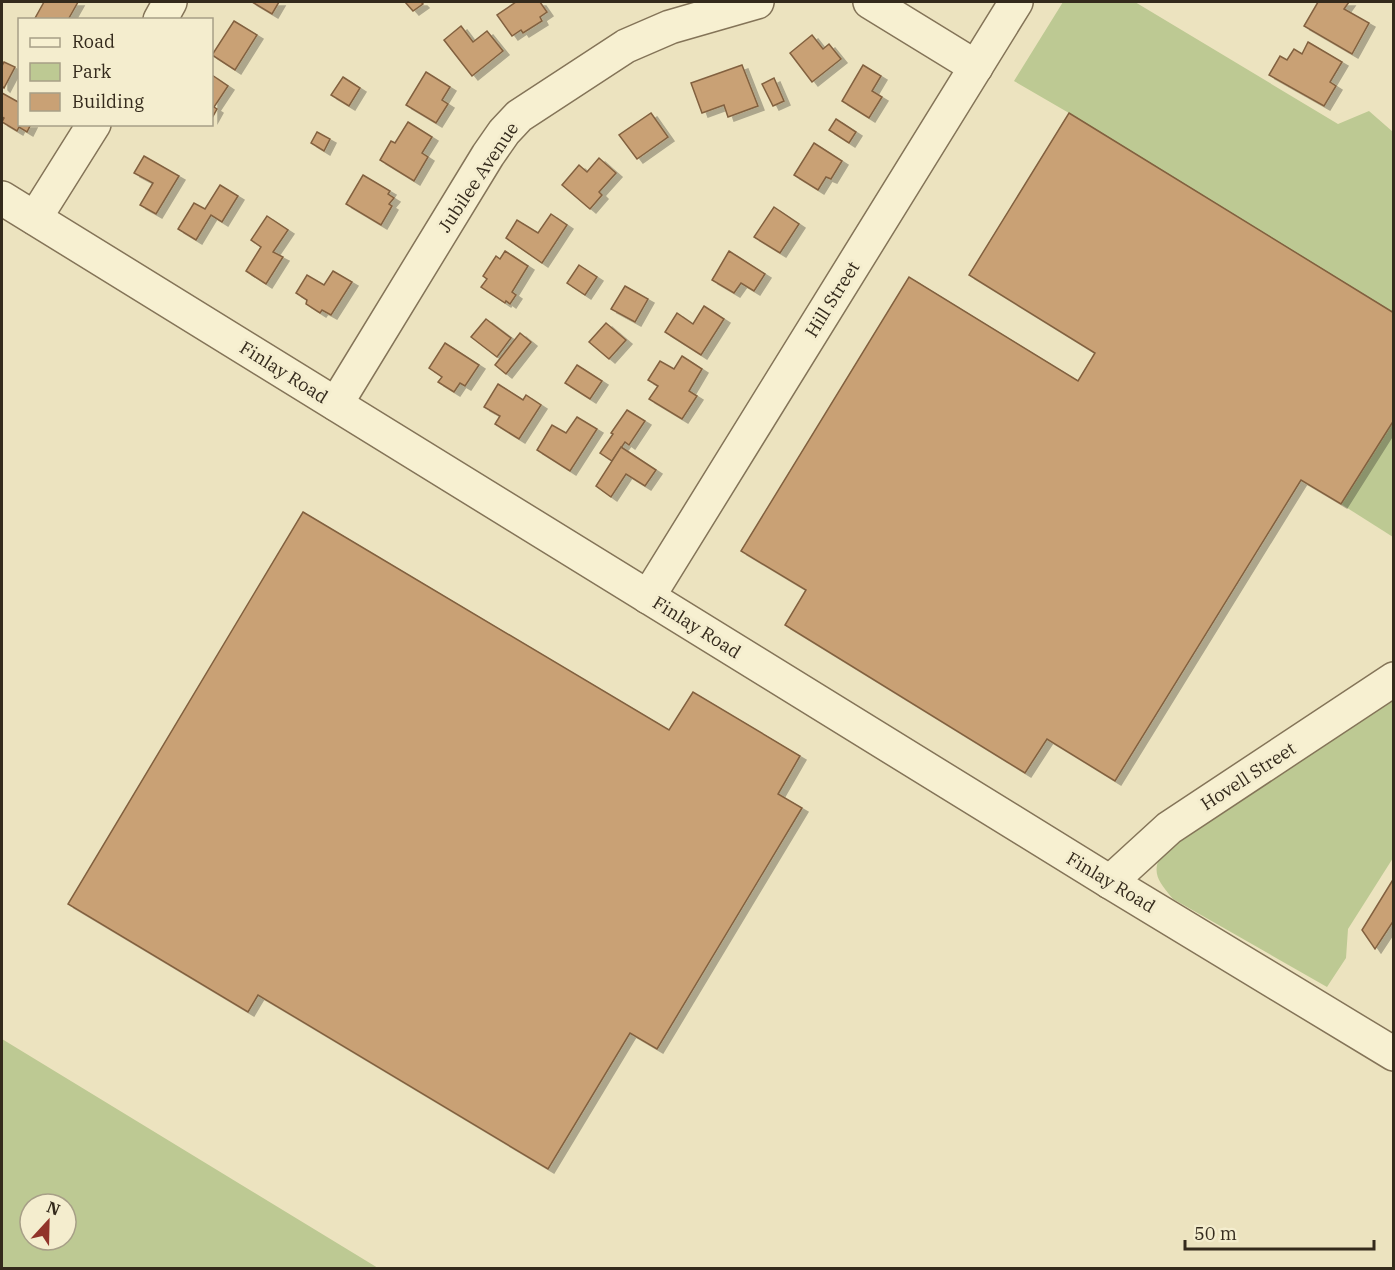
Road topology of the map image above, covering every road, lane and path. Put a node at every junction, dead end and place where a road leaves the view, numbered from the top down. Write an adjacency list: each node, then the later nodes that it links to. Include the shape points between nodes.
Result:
1 (170, 2): 5 (street)
2 (757, 2): 10 (street, Jubilee Avenue, via 670,27 626,46 519,116 488,155)
3 (870, 2): 6 (street)
4 (1016, 2): 6 (street, Hill Street)
5 (161, 18)
6 (975, 67): 11 (street, Hill Street)
7 (93, 126): 9 (street)
8 (2, 198): 9 (street, Finlay Road)
9 (35, 219): 10 (street, Finlay Road)
10 (336, 404): 11 (street, Finlay Road)
11 (648, 597): 13 (street, Finlay Road)
12 (1394, 679): 13 (street, Hovell Street, via 1168,828)
13 (1110, 882): 14 (street, Finlay Road)
14 (1394, 1054)

